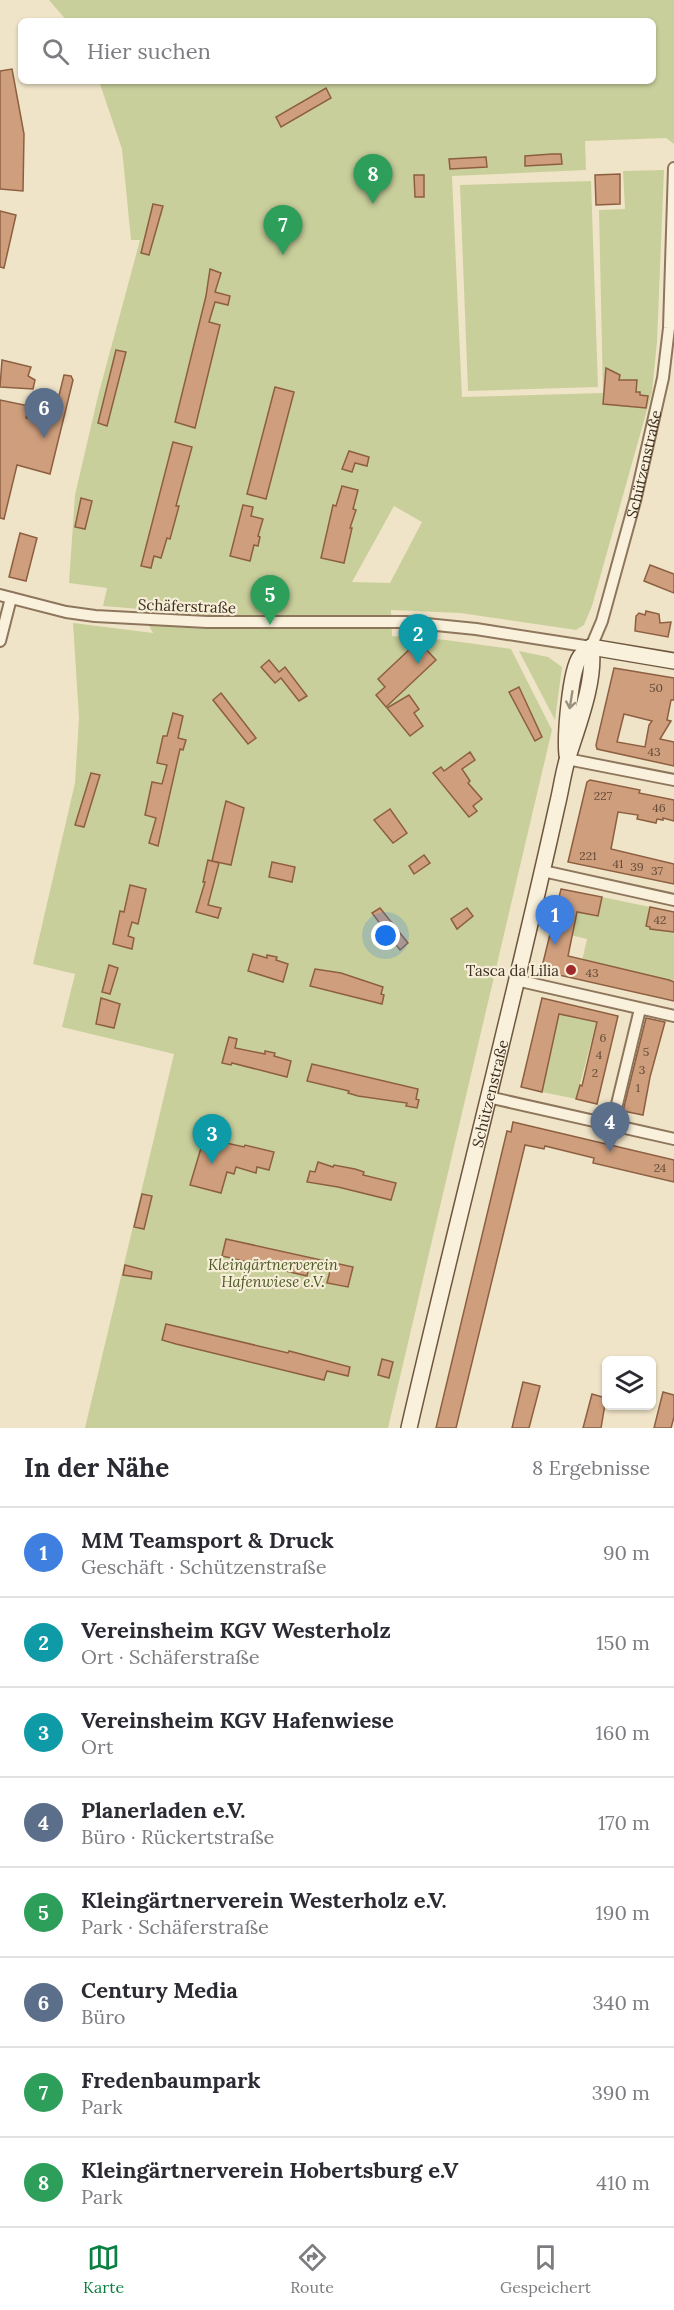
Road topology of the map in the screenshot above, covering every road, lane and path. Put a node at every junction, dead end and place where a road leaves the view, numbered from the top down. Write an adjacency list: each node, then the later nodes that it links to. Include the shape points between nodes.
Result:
1 (674, 168): 4 (street, Schützenstraße, via 670,309 663,378 636,501)
2 (5, 596): 3 (street); 4 (street, Schäferstraße, via 104,617 207,622 406,622)
3 (0, 641)
4 (591, 647): 5 (street); 6 (street, Schützenstraße, via 580,657 576,669 565,734)
5 (674, 661)
6 (567, 759): 7 (street); 8 (street, Schützenstraße)
7 (674, 780)
8 (543, 871): 9 (street); 10 (street, Schützenstraße)
9 (674, 900)
10 (516, 980): 11 (street); 13 (street, Schützenstraße)
11 (640, 1009): 12 (street); 14 (street)
12 (674, 1016)
13 (488, 1097): 14 (street); 16 (street, Schützenstraße)
14 (612, 1125): 15 (street)
15 (674, 1138)
16 (409, 1428)

